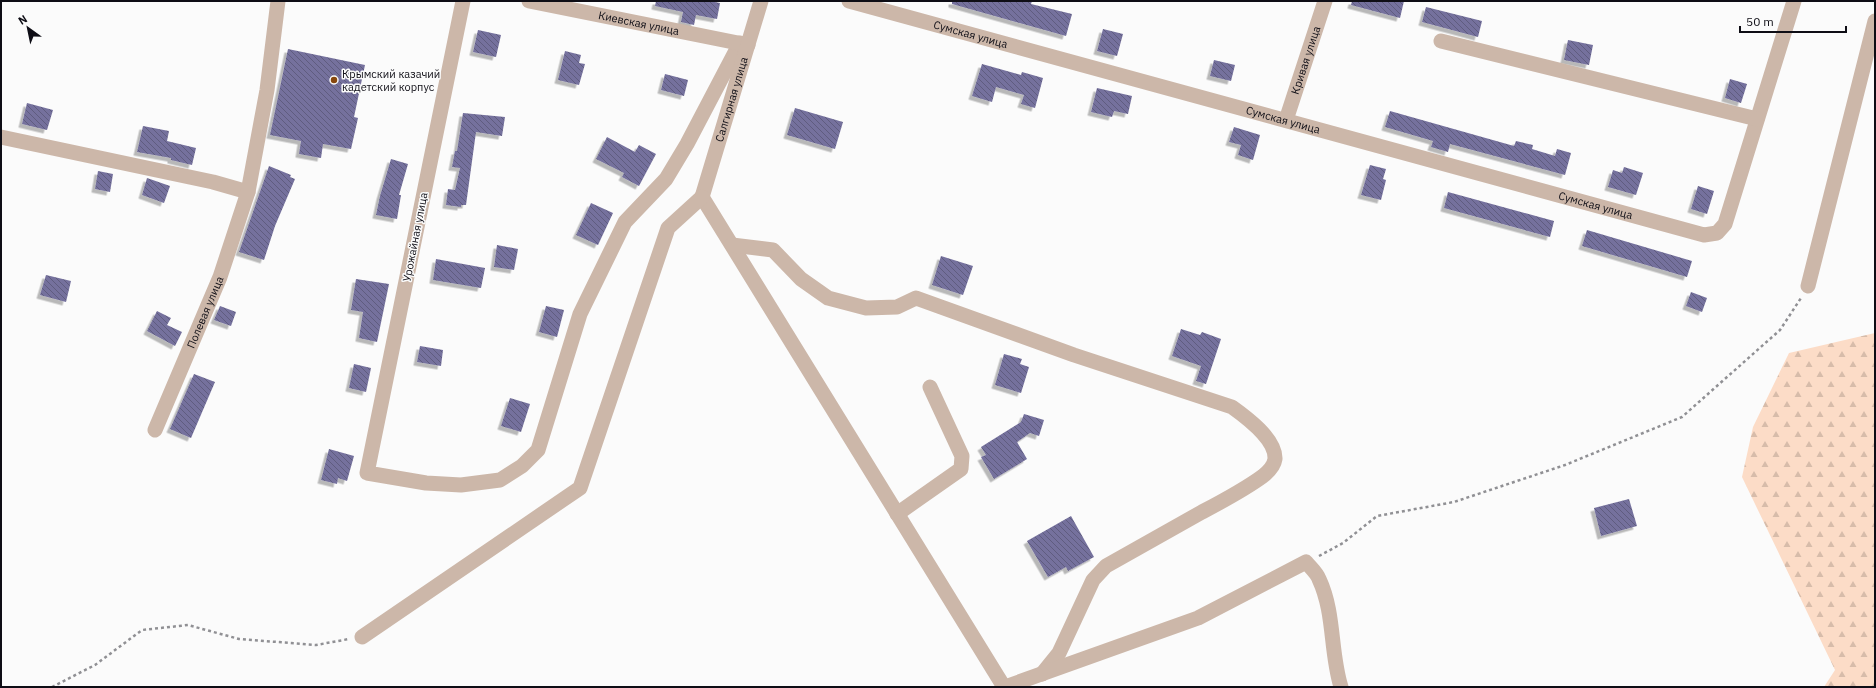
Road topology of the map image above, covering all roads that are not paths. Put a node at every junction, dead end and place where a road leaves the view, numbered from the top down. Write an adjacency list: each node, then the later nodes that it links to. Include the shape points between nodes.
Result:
1 (278, 1): 14 (street, Полевая улица, via 267,90)
2 (463, 1): 10 (street, Урожайная улица, via 367,473 426,483 461,485 500,480 522,466 538,450 580,314 625,222 666,179)
3 (529, 1): 10 (street, Киевская улица)
4 (761, 1): 10 (street, Салгирная улица)
5 (1794, 1): 11 (street)
6 (856, 2): 12 (street, Сумская улица)
7 (1321, 2): 12 (street, Кривая улица)
8 (1875, 21): 17 (street)
9 (1442, 41): 11 (street)
10 (744, 44): 15 (street, Салгирная улица)
11 (1756, 119): 12 (street, Сумская улица, via 1725,224 1717,233 1704,235)
12 (1286, 120)
13 (1, 137): 14 (street, via 213,182)
14 (248, 192): 19 (street, Полевая улица, via 220,277)
15 (702, 197): 16 (street); 21 (street, via 668,228 580,488)
16 (732, 245): 20 (street); 22 (street, via 773,250 801,280 828,298 866,308 897,307 916,298 1074,355 1232,407 1252,421 1267,439 1275,452 1275,461 1263,476 1106,566 1094,580 1059,653)
17 (1808, 286)
18 (930, 387): 20 (street, via 962,456 961,469)
19 (155, 430)
20 (898, 514): 23 (street)
21 (362, 637)
22 (1042, 674): 23 (street); 24 (street, via 1198,618 1306,562 1319,578 1332,623 1335,667)
23 (1005, 687)
24 (1341, 687)

